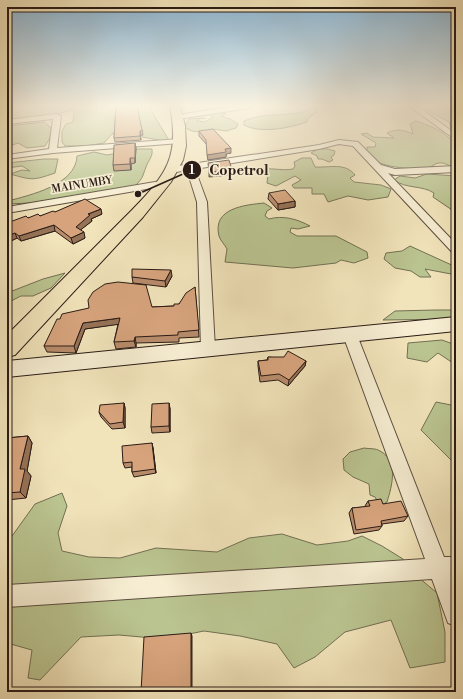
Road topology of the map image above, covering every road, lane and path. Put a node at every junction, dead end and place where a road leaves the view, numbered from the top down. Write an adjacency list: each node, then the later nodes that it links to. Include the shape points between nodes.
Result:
1 (54, 139): 3 (street)
2 (180, 141): 3 (street); 8 (main road)
3 (53, 151): 4 (street)
4 (7, 158)
5 (190, 167): 6 (street, via 339,142 355,144); 8 (street); 15 (street, via 202,202)
6 (378, 167): 7 (street, via 395,172); 11 (street)
7 (456, 169)
8 (171, 170): 9 (main road)
9 (162, 184): 10 (street, MAINUMBY); 14 (main road)
10 (7, 210)
11 (456, 250)
12 (456, 324): 13 (street)
13 (350, 335): 15 (street); 17 (street)
14 (7, 349)
15 (208, 349): 16 (street)
16 (7, 369)
17 (447, 567): 18 (street); 19 (street)
18 (7, 596)
19 (456, 615)

